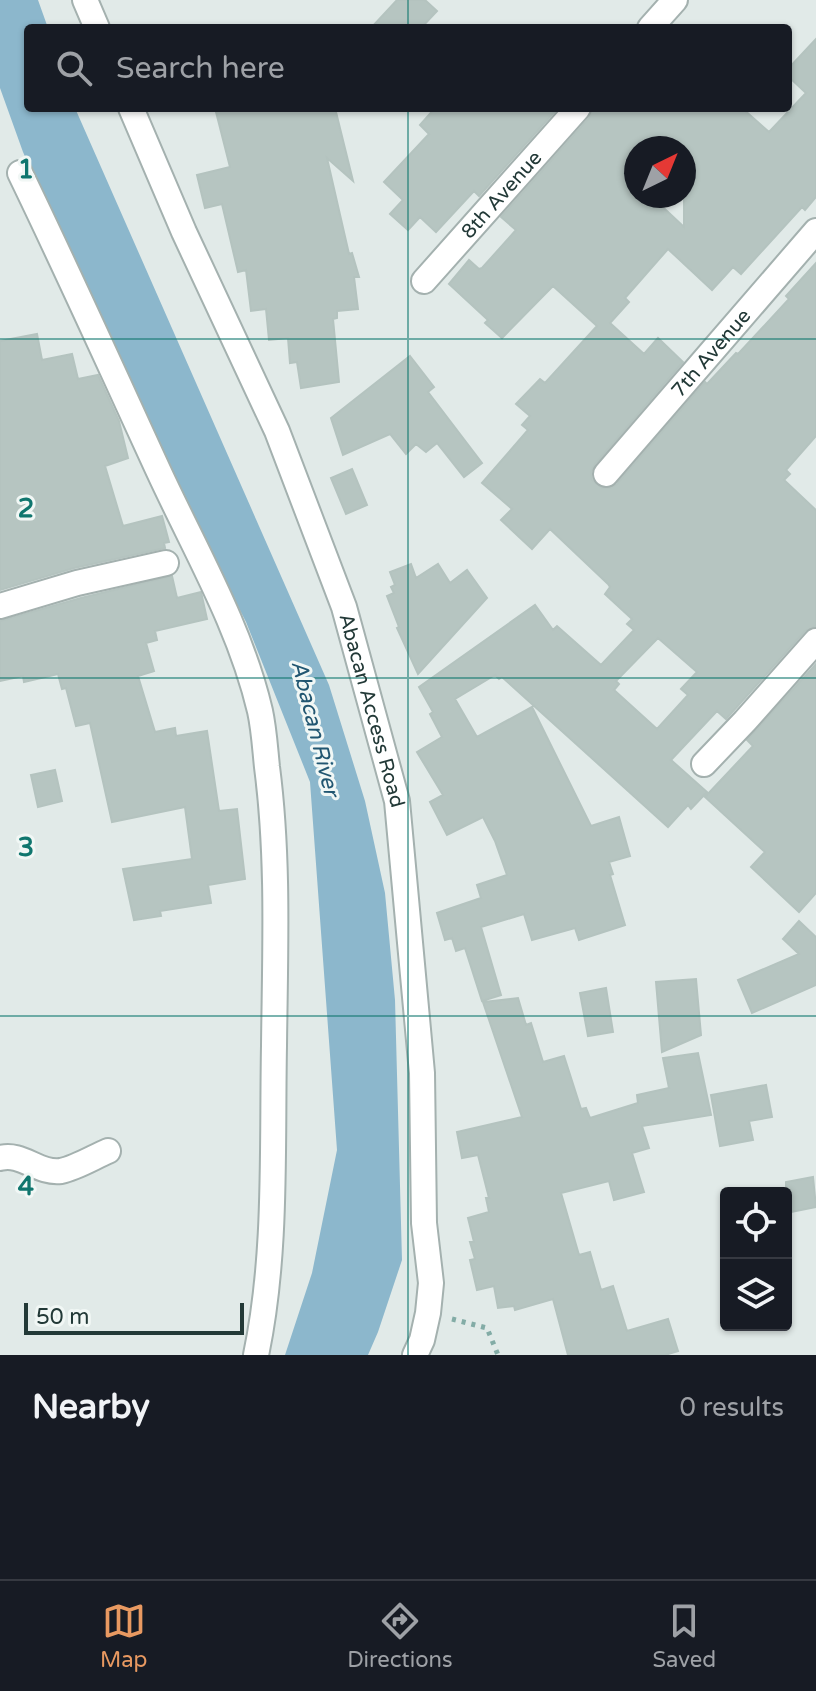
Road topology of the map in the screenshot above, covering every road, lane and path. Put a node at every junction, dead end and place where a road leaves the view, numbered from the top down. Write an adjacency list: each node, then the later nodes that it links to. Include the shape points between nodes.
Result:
1 (85, 0): 3 (street)
2 (675, 0): 4 (street)
3 (95, 24)
4 (654, 24)
5 (133, 112): 17 (street, Abacan Access Road, via 277,431 344,607 397,801 422,1073)
6 (574, 112): 9 (street, 8th Avenue)
7 (20, 173): 18 (street, via 204,561 261,713 273,812 276,912 271,1217)
8 (816, 231): 10 (street, 7th Avenue)
9 (424, 281)
10 (606, 474)
11 (166, 563): 12 (street)
12 (0, 606)
13 (816, 641): 14 (street)
14 (704, 764)
15 (108, 1151): 16 (street, via 61,1171)
16 (0, 1158)
17 (428, 1313): 19 (street, Abacan Access Road); 20 (path, via 487,1328)
18 (256, 1355)
19 (415, 1355)
20 (498, 1355)

